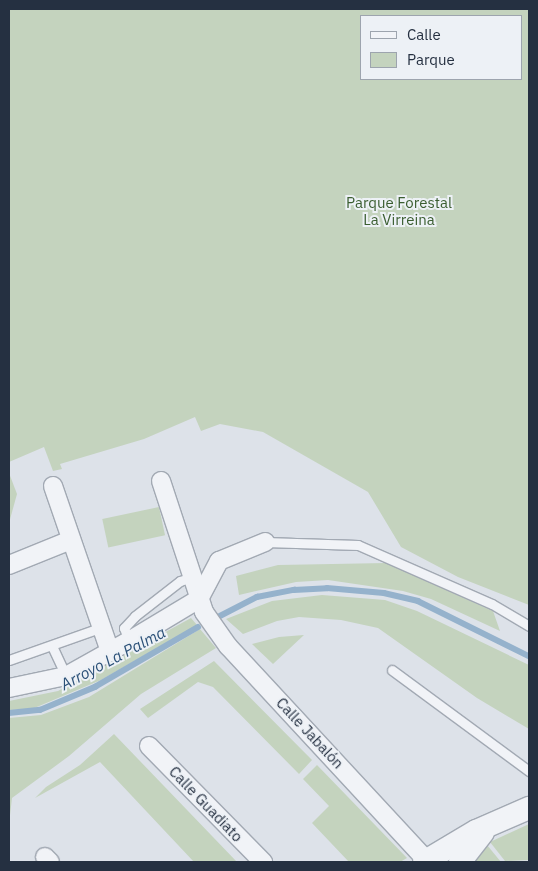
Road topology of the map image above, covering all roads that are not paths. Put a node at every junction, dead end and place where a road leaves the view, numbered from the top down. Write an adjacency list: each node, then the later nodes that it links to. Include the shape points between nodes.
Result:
1 (161, 481): 6 (street, Calle Jabalón)
2 (52, 486): 3 (street)
3 (71, 540): 5 (street); 9 (street)
4 (265, 542): 7 (street, via 219,561); 8 (lane, via 358,545 492,604)
5 (9, 565)
6 (192, 577): 7 (street, Calle Jabalón); 10 (lane, via 180,582 135,616 124,628)
7 (199, 599): 10 (street); 21 (street, Calle Jabalón, via 204,612 228,646)
8 (529, 626)
9 (100, 628): 11 (lane); 12 (street)
10 (129, 641): 12 (street)
11 (52, 646): 13 (lane); 15 (lane)
12 (110, 652): 15 (street)
13 (9, 660)
14 (392, 670): 18 (lane)
15 (66, 676): 16 (street)
16 (9, 688)
17 (149, 746): 22 (street, Calle Guadiato)
18 (529, 771)
19 (529, 808): 20 (street)
20 (499, 820): 21 (street); 23 (street, via 479,837)
21 (425, 861)
22 (263, 862)
23 (460, 862)

